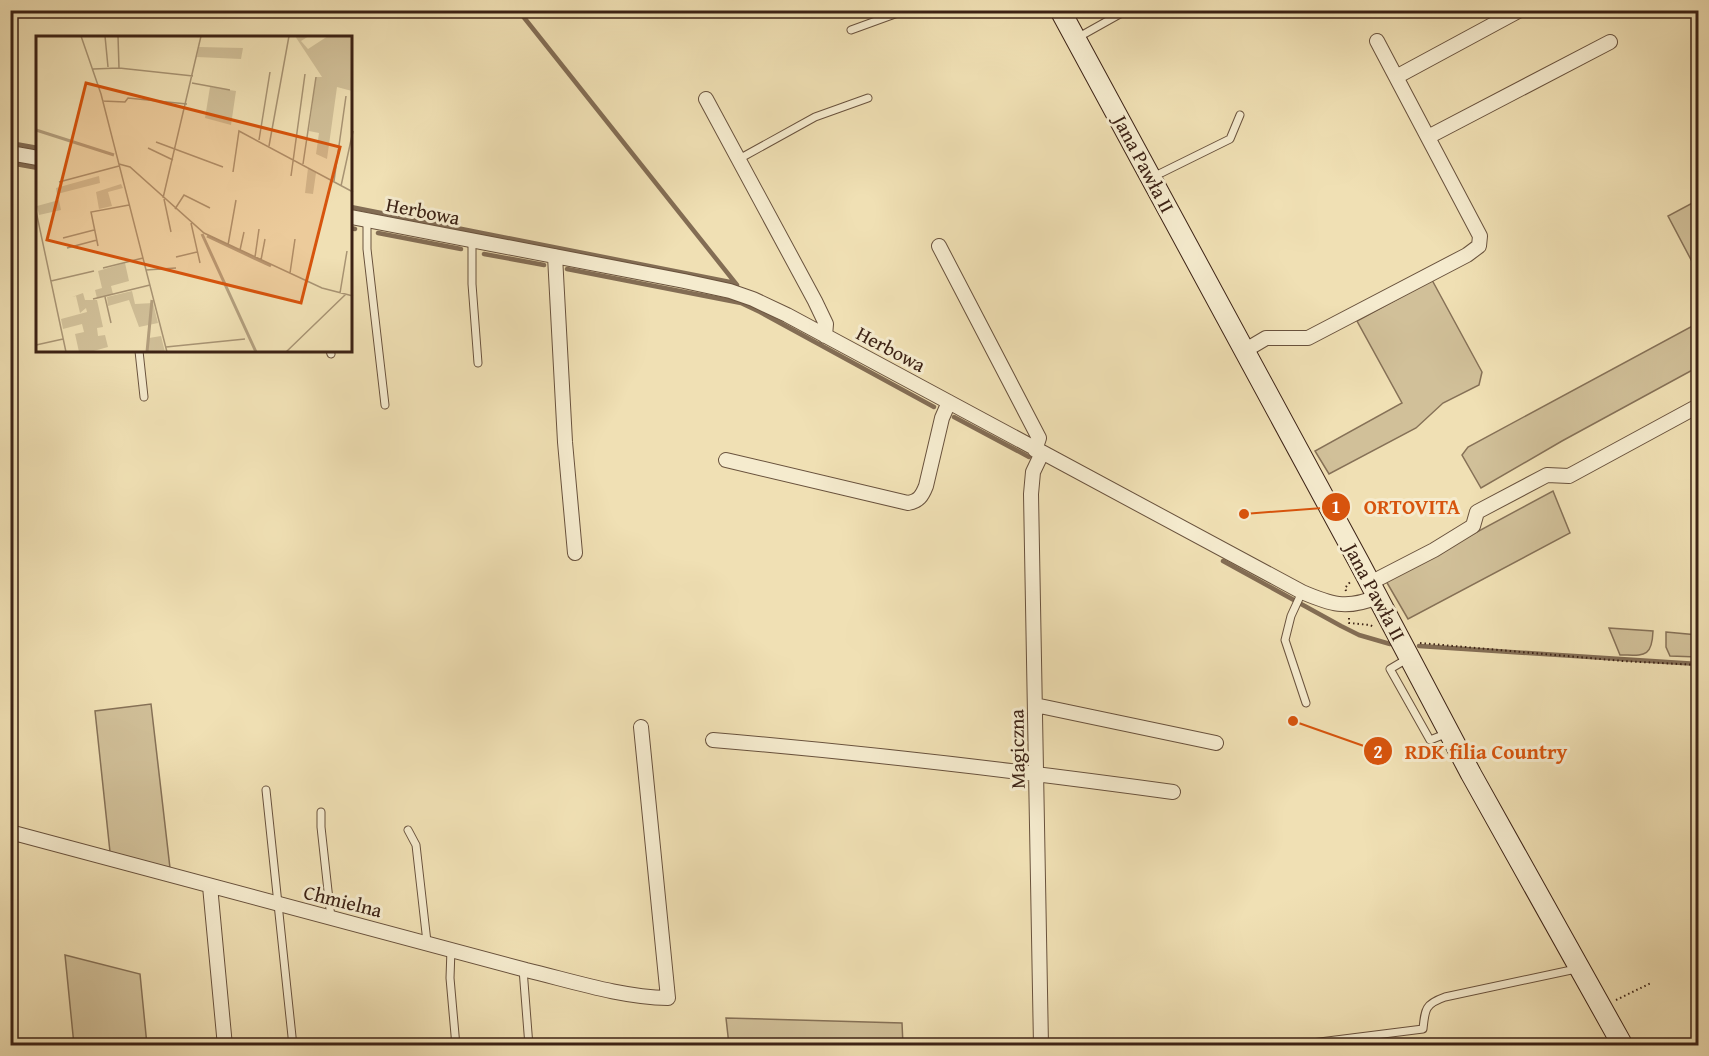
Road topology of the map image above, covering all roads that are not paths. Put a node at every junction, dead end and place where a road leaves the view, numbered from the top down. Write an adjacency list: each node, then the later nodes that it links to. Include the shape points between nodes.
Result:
1 (906, 10): 5 (lane)
2 (1060, 10): 6 (street, Jana Pawła II)
3 (1127, 10): 6 (lane)
4 (1520, 10): 9 (street)
5 (851, 30)
6 (1076, 38): 17 (street, Jana Pawła II)
7 (1377, 41): 9 (street)
8 (1610, 42): 13 (street)
9 (1396, 77): 13 (street)
10 (868, 98): 16 (lane, via 815,117)
11 (706, 99): 16 (street)
12 (1240, 115): 17 (lane, via 1230,139)
13 (1428, 137): 24 (street, via 1480,236 1479,246 1308,338 1266,338)
14 (10, 153): 15 (street)
15 (36, 158)
16 (739, 159): 23 (street, via 815,301 826,324)
17 (1151, 177): 24 (street, Jana Pawła II)
18 (352, 217): 19 (street, Herbowa)
19 (367, 220): 20 (street, Herbowa); 29 (lane)
20 (472, 240): 22 (street, Herbowa); 26 (lane)
21 (939, 246): 31 (street, via 1039,438)
22 (555, 256): 23 (street, Herbowa, via 730,291); 33 (street)
23 (825, 336): 28 (street, Herbowa)
24 (1244, 351): 34 (street, Jana Pawła II)
25 (139, 352): 27 (lane)
26 (478, 363)
27 (144, 397)
28 (948, 402): 31 (street, Herbowa); 32 (street, via 926,486 916,501 908,503)
29 (386, 405)
30 (1698, 406): 34 (street, Herbowa, via 1569,476 1547,475 1507,496 1477,513 1473,526)
31 (1039, 451): 35 (street, Herbowa); 37 (street, Magiczna, via 1031,494)
32 (726, 460)
33 (575, 553)
34 (1373, 590): 35 (street, Herbowa, via 1348,604 1332,604); 52 (street, Jana Pawła II, via 1414,650 1449,733)
35 (1302, 592): 36 (lane, via 1285,640)
36 (1306, 703)
37 (1035, 705): 40 (street); 41 (street, Magiczna)
38 (641, 727): 53 (street, Chmielna, via 668,998 626,994)
39 (713, 740): 41 (street)
40 (1216, 743)
41 (1036, 773): 43 (street); 58 (street, Magiczna)
42 (266, 790): 48 (lane)
43 (1173, 792)
44 (321, 812): 49 (lane)
45 (408, 830): 50 (lane, via 416,845)
46 (10, 831): 47 (street, Chmielna)
47 (210, 886): 48 (street, Chmielna); 54 (street)
48 (279, 904): 49 (street, Chmielna); 55 (lane)
49 (331, 918): 50 (street, Chmielna)
50 (427, 942): 51 (street, Chmielna)
51 (451, 949): 53 (street, Chmielna); 56 (lane)
52 (1579, 968): 59 (lane, via 1432,1001 1423,1029); 60 (street, Jana Pawła II)
53 (522, 969): 57 (lane)
54 (225, 1046)
55 (293, 1046)
56 (456, 1046)
57 (529, 1046)
58 (1041, 1046)
59 (1288, 1046)
60 (1623, 1046)

